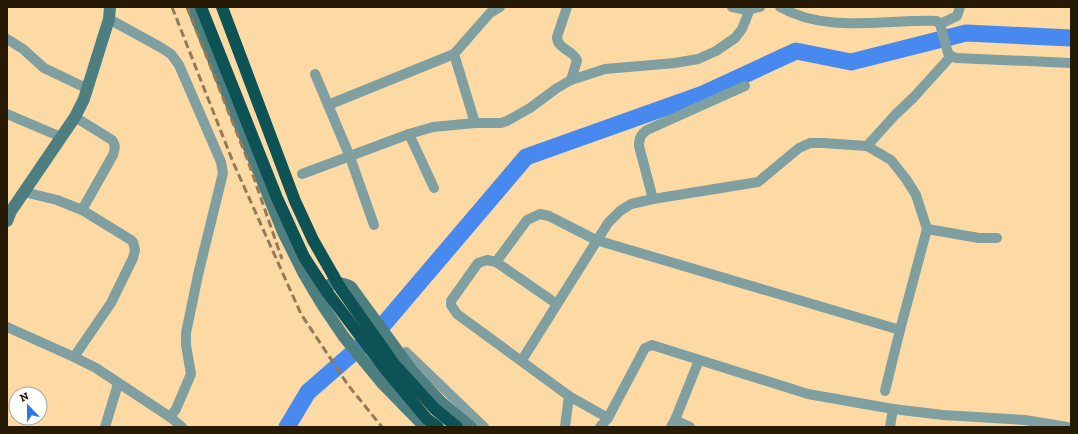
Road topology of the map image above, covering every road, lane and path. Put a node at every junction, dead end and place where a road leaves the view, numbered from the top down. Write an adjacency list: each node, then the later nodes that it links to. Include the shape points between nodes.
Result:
1 (192, 7): 39 (street, via 282,232 304,274)
2 (201, 7): 39 (highway, via 277,198)
3 (222, 7): 41 (highway, bridge, via 295,201 313,240)
4 (500, 7): 14 (street, via 490,13)
5 (567, 7): 17 (street, via 557,41 559,45 575,54 577,60)
6 (732, 7): 9 (street, via 746,10)
7 (780, 7): 11 (street, via 812,20 845,23 937,21)
8 (960, 7): 11 (street, via 957,16)
9 (755, 8): 17 (street, via 735,38 698,59 605,69)
10 (109, 13): 19 (street); 52 (street, via 170,54 178,65 221,162 223,173 186,333 191,374)
11 (941, 26): 13 (street)
12 (7, 39): 19 (street, via 44,68)
13 (949, 52): 15 (street, via 956,58); 26 (street, via 914,97)
14 (454, 54): 20 (street); 23 (street)
15 (1071, 63)
16 (315, 74): 20 (street)
17 (571, 80): 23 (street, via 507,121)
18 (746, 86): 31 (street, via 641,134 639,146)
19 (88, 89): 22 (street)
20 (328, 105): 27 (street)
21 (7, 114): 25 (street)
22 (75, 117): 25 (street); 32 (street, via 115,143 113,155)
23 (475, 123): 24 (street, via 443,125)
24 (409, 134): 27 (street); 29 (street)
25 (61, 137): 30 (street)
26 (867, 146): 31 (street, via 810,143 799,148 758,182); 35 (street, via 891,160 906,179 916,195)
27 (350, 157): 28 (street); 34 (street)
28 (302, 174)
29 (434, 188)
30 (24, 192): 32 (street, via 57,200); 33 (street)
31 (653, 199): 37 (street, via 632,204 620,211)
32 (82, 210): 44 (street, via 131,240 135,250 111,303)
33 (7, 221)
34 (374, 225)
35 (927, 228): 36 (street, via 979,238); 43 (street)
36 (997, 238)
37 (596, 240): 38 (street, via 540,214 527,220); 40 (street); 43 (street)
38 (496, 262): 40 (street); 46 (street, via 487,260 478,264 451,301 451,305 457,314)
39 (317, 285): 41 (highway, bridge); 41 (street, via 345,283 351,287); 57 (street, via 344,337 382,383)
40 (557, 304): 46 (street)
41 (359, 316): 45 (highway)
42 (7, 327): 44 (street)
43 (900, 330): 49 (street)
44 (74, 357): 48 (street, via 96,368)
45 (397, 360): 58 (highway, via 427,419); 59 (highway, via 435,409); 60 (street); 61 (street)
46 (522, 360): 50 (street)
47 (699, 360): 51 (street, via 808,394); 53 (street, via 657,346 648,346); 54 (street)
48 (118, 384): 52 (street); 55 (street)
49 (885, 391)
50 (569, 396): 53 (street); 62 (street)
51 (893, 409): 65 (street); 66 (street, via 1025,420)
52 (170, 417): 56 (street)
53 (608, 418): 63 (street)
54 (673, 424): 64 (street)
55 (105, 427)
56 (182, 427)
57 (425, 427)
58 (438, 427)
59 (457, 427)
60 (471, 427)
61 (484, 427)
62 (565, 427)
63 (601, 427)
64 (690, 427)
65 (890, 427)
66 (1067, 427)

